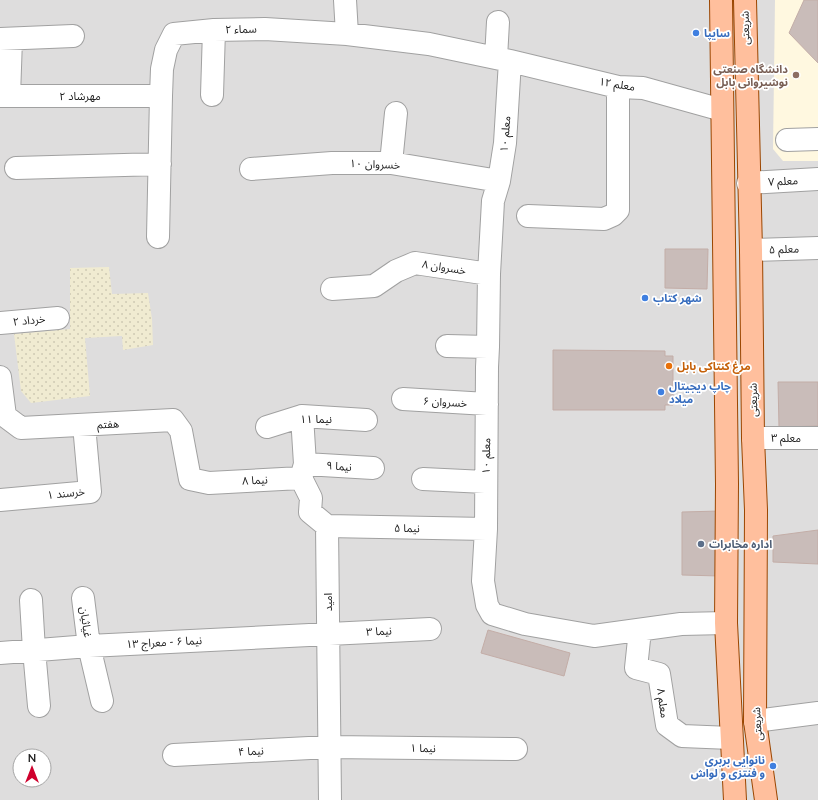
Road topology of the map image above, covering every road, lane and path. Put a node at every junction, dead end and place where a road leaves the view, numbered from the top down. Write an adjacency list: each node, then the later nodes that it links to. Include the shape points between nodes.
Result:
1 (345, 0): 6 (street)
2 (721, 0): 14 (main road)
3 (744, 0): 24 (main road, شریعتی)
4 (498, 22): 9 (street, معلم ۱۰)
5 (214, 30): 6 (street, سماء ۲, via 264,29); 11 (street); 13 (street, سماء ۲, via 174,34 166,50 162,69)
6 (347, 34): 9 (street, سماء ۲, via 429,44)
7 (73, 36): 8 (street)
8 (6, 39): 12 (street)
9 (503, 59): 10 (street, معلم ۱۲); 23 (street, معلم ۱۰, via 505,143)
10 (618, 87): 14 (street, معلم ۱۲, via 642,88); 25 (street, via 618,210 604,219)
11 (212, 94)
12 (4, 96): 13 (street, مهرشاد ۲)
13 (161, 96): 19 (street, سماء ۲)
14 (722, 110): 50 (main road)
15 (396, 113): 18 (street)
16 (818, 139): 17 (street)
17 (787, 140)
18 (390, 163): 21 (street, خسروان ۱۰, via 332,163); 23 (street, خسروان ۱۰)
19 (160, 164): 20 (street); 26 (street, سماء ۲)
20 (16, 168)
21 (251, 169)
22 (818, 179): 24 (street, معلم ۷)
23 (499, 181): 29 (street, معلم ۱۰, via 493,201)
24 (748, 183): 28 (main road, شریعتی)
25 (528, 216)
26 (158, 237)
27 (818, 248): 28 (street, معلم ۵)
28 (751, 250): 42 (main road, شریعتی)
29 (489, 274): 30 (street, خسروان ۸, via 415,263 396,271 374,286); 34 (street, معلم ۱۰)
30 (332, 289)
31 (58, 318): 32 (street, خرداد ۲)
32 (0, 323)
33 (447, 346): 34 (street)
34 (488, 347): 37 (street, معلم ۱۰)
35 (0, 377): 40 (street, هفتم, via 5,416 21,428)
36 (403, 399): 37 (street, خسروان ۶)
37 (487, 404): 47 (street, معلم ۱۰)
38 (302, 416): 39 (street, نیما ۱۱); 41 (street, نیما ۱۱); 45 (street)
39 (366, 420)
40 (84, 426): 48 (street, هفتم, via 173,420 181,431 190,479); 49 (street, خرسند ۱, via 90,492)
41 (267, 427)
42 (753, 438): 43 (street, معلم ۳); 51 (main road, شریعتی)
43 (818, 438)
44 (373, 468): 45 (street, نیما ۹)
45 (303, 471): 48 (street, نیما ۸); 52 (street, via 311,498 310,512)
46 (423, 478): 47 (street)
47 (485, 482): 53 (street, معلم ۱۰)
48 (209, 483)
49 (0, 500)
50 (727, 510): 51 (main road); 56 (main road)
51 (756, 510): 66 (main road, شریعتی)
52 (327, 526): 53 (street, نیما ۵); 59 (street, امید)
53 (486, 529): 58 (street, معلم ۱۰, via 483,581 487,605 492,614 525,624 594,636)
54 (83, 598): 60 (street, غیاثیان)
55 (31, 600): 61 (street)
56 (726, 623): 58 (street, معلم ۱۰, via 680,624); 67 (main road)
57 (430, 628): 59 (street, نیما ۳)
58 (640, 630): 67 (street, معلم ۸, via 636,668 659,674 667,725 682,736)
59 (328, 634): 60 (street, نیما ۶ - معراج ۱۳); 68 (street, امید)
60 (89, 646): 61 (street, نیما ۶ - معراج ۱۳); 63 (street, غیاثیان)
61 (34, 650): 62 (street, نیما ۶ - معراج ۱۳); 64 (street)
62 (0, 653)
63 (102, 702)
64 (39, 706)
65 (818, 713): 66 (street)
66 (755, 721): 73 (main road, شریعتی)
67 (731, 738): 72 (main road)
68 (329, 747): 69 (street, نیما ۱); 70 (street, نیما ۴); 71 (street, امید)
69 (516, 749)
70 (174, 755)
71 (330, 800)
72 (736, 800)
73 (766, 800)

